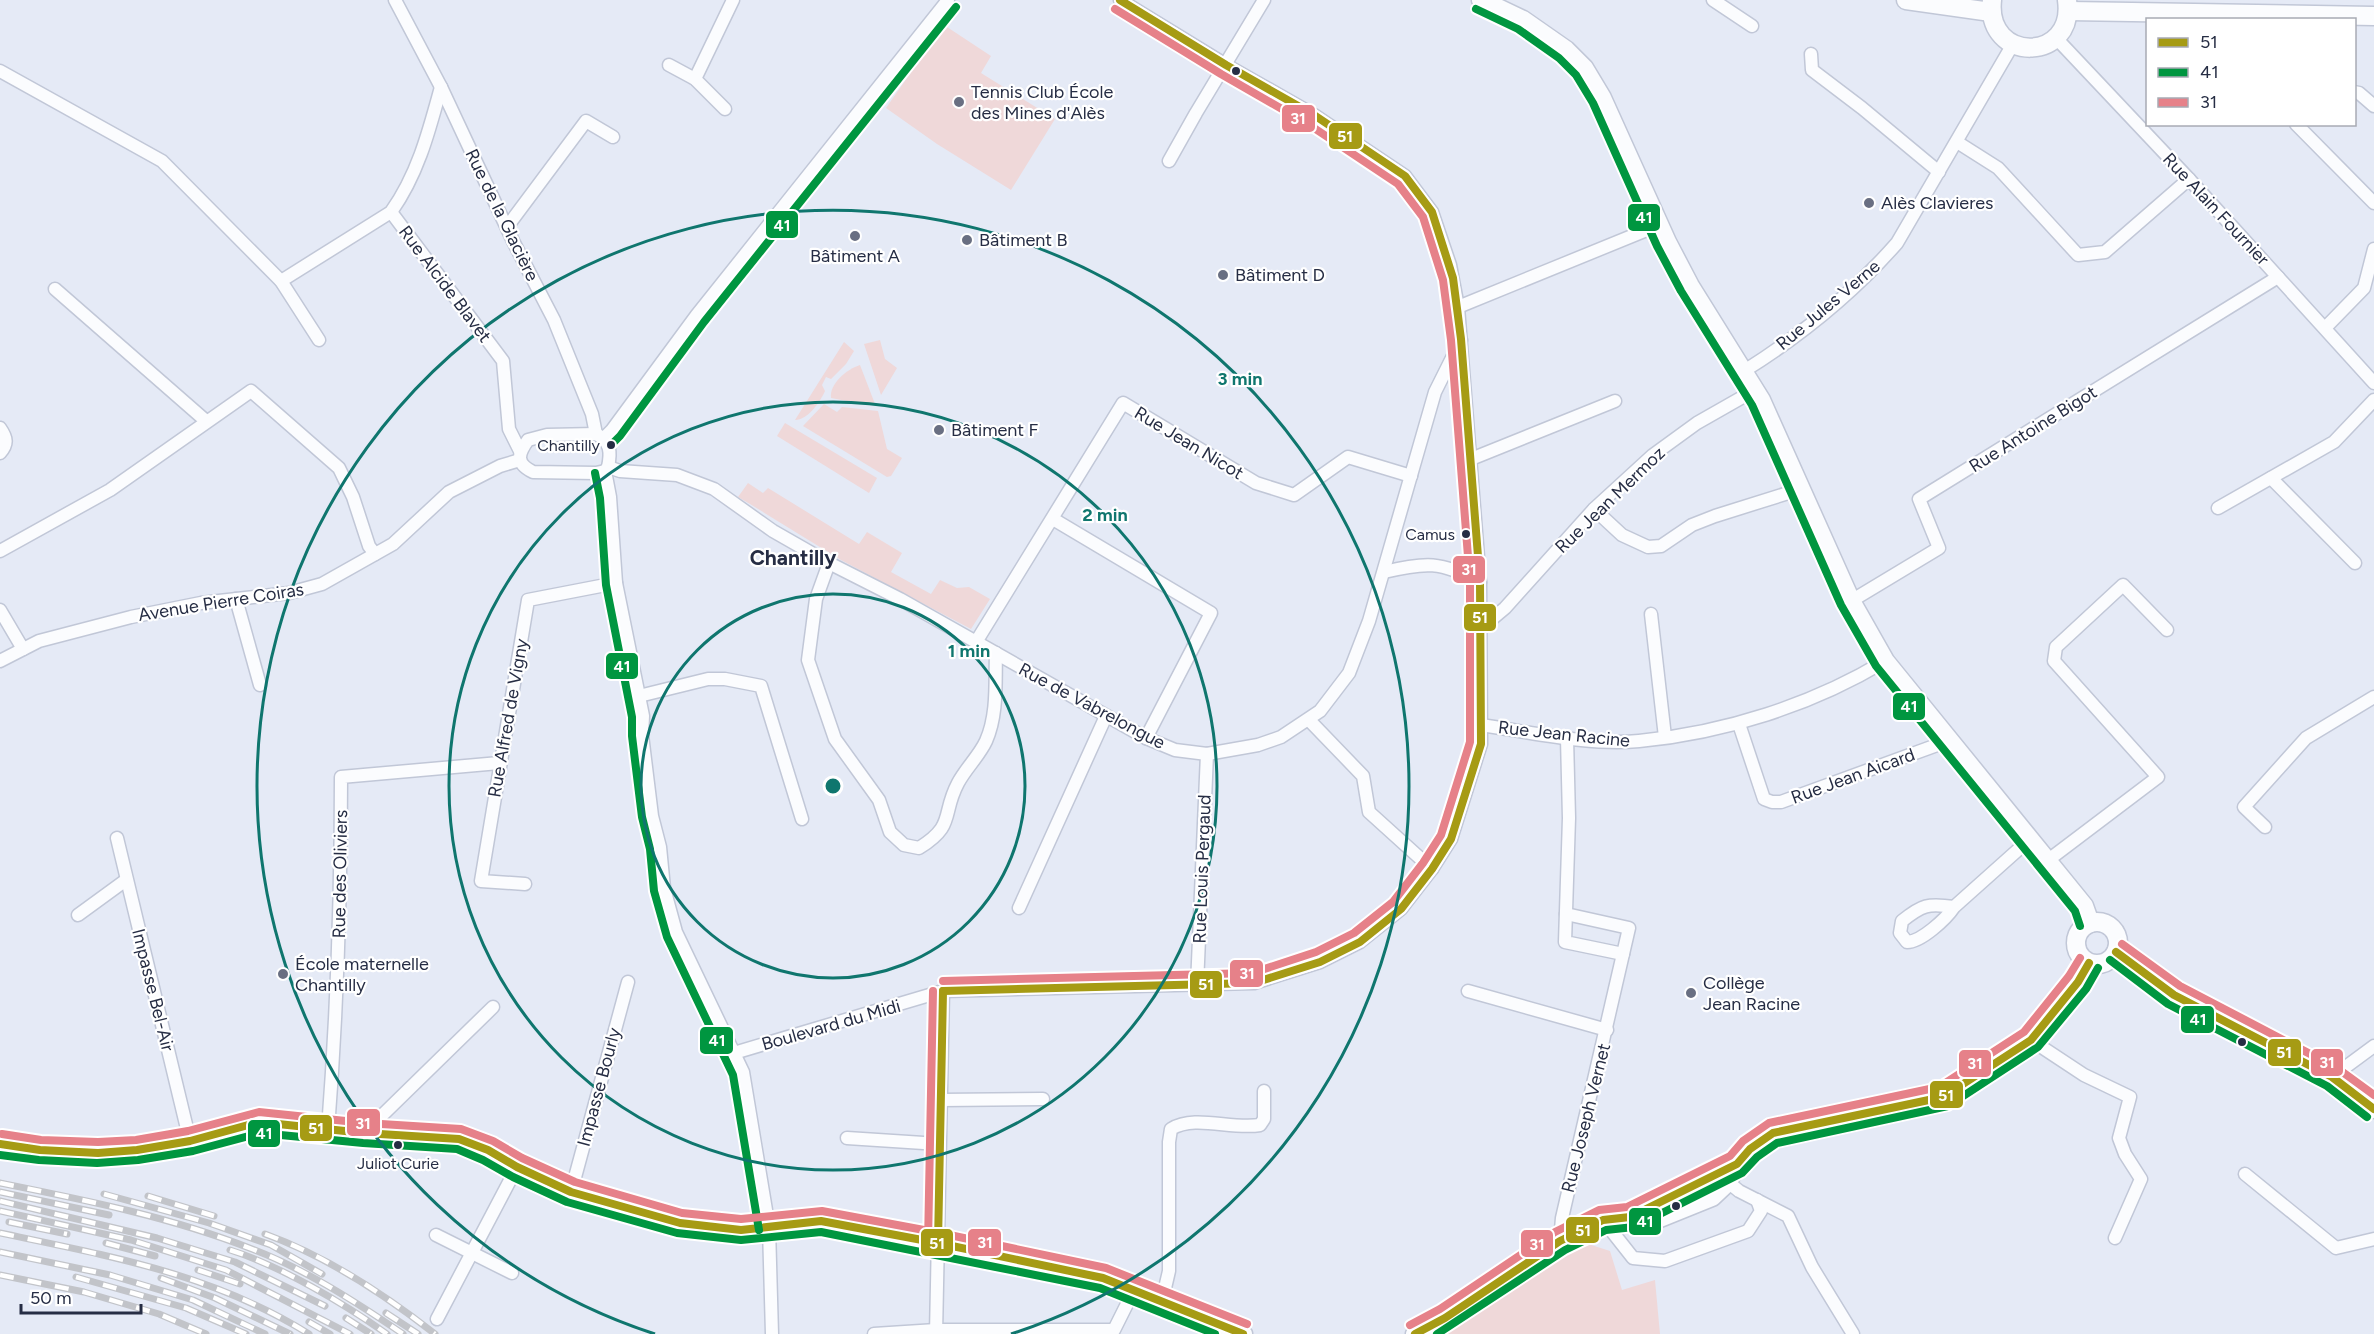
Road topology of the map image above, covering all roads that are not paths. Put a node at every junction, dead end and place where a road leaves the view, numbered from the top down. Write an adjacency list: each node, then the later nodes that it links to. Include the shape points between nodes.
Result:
1 (395, 0): 21 (street, Rue de la Glacière)
2 (733, 0): 20 (street)
3 (948, 0): 50 (street, via 696,316 612,430)
4 (1120, 0): 18 (street, Boulevard du Midi)
5 (1264, 0): 18 (street)
6 (1481, 0): 33 (street, via 1523,20 1566,50 1584,68 1602,98)
7 (1713, 0): 13 (street)
8 (1906, 0): 10 (street)
9 (2068, 5): 11 (street); 14 (street, via 2065,26)
10 (1992, 6): 15 (street, via 1994,25)
11 (2192, 6): 12 (street)
12 (2374, 16)
13 (1752, 26)
14 (2056, 38): 15 (street, via 2035,48); 30 (street, Rue Alain Fournier)
15 (2013, 44): 27 (street, Rue Jules Verne)
16 (1811, 54): 29 (street, via 1812,70)
17 (669, 65): 20 (street)
18 (1226, 65): 28 (street); 39 (street, Boulevard du Midi, via 1314,115 1405,176 1432,212 1450,265)
19 (0, 71): 37 (street, via 162,161)
20 (695, 79): 24 (street)
21 (441, 87): 32 (street, Rue Alcide Blavet, via 425,147 404,195); 34 (street, Rue de la Glacière)
22 (2356, 92): 23 (street)
23 (2374, 106)
24 (726, 109)
25 (2298, 126): 31 (street)
26 (613, 137): 34 (street, via 586,121)
27 (1957, 142): 29 (street, Rue Jules Verne); 30 (street, via 1998,168 2078,255 2105,252)
28 (1169, 161)
29 (1939, 172): 43 (street, Rue Jules Verne, via 1897,243 1875,268 1795,335)
30 (2189, 179): 36 (street, Rue Alain Fournier)
31 (2374, 203)
32 (391, 212): 37 (street); 52 (street, Rue Alcide Blavet, via 503,361 509,429)
33 (1659, 225): 39 (street); 43 (street, via 1690,286)
34 (507, 227): 50 (street, Rue de la Glacière, via 554,320)
35 (2374, 249): 40 (street, via 2364,288)
36 (2278, 277): 40 (street, Rue Alain Fournier); 69 (street, Rue Antoine Bigot, via 1919,499 1939,548)
37 (281, 281): 42 (street)
38 (55, 289): 48 (street)
39 (1458, 307): 41 (street, Boulevard du Midi)
40 (2325, 328): 44 (street, Rue Alain Fournier)
41 (1461, 339): 53 (street, Boulevard du Midi); 55 (street, Rue de Vabrelongue, via 1435,392)
42 (318, 340)
43 (1744, 371): 45 (street)
44 (2374, 383)
45 (1755, 390): 57 (street); 59 (street, Rue Jean Mermoz, via 1653,454)
46 (2374, 400): 56 (street, via 2334,442)
47 (1615, 401): 53 (street)
48 (206, 421): 61 (street, via 110,490); 62 (street, via 251,391 339,468)
49 (0, 428): 51 (street, via 6,437 6,446)
50 (600, 436): 52 (street, Avenue Pierre Coiras, via 546,435 528,440); 54 (street, Rue de la Glacière, via 609,446)
51 (0, 453)
52 (520, 455): 54 (street, Rue de Vabrelongue, via 524,468 533,472 597,473); 62 (street, Avenue Pierre Coiras, via 449,492 393,544)
53 (1471, 459): 66 (street, Boulevard du Midi)
54 (606, 469): 63 (street, Rue de Vabrelongue, via 677,475 714,489 773,531); 67 (street, Rue de la Glacière)
55 (1411, 476): 60 (street, Rue Jean Nicot, via 1348,457 1294,495 1256,483 1123,403); 65 (street, Rue de Vabrelongue)
56 (2271, 478): 58 (street); 64 (street)
57 (1801, 489): 59 (street, via 1715,516 1692,525 1661,546 1648,548 1622,535); 69 (street)
58 (2218, 508)
59 (1594, 509): 72 (street, Rue Jean Mermoz, via 1505,608)
60 (1053, 519): 74 (street, Rue Jean Nicot); 87 (street, via 1211,614)
61 (0, 551)
62 (375, 554): 68 (street, Avenue Pierre Coiras, via 322,584 289,593)
63 (829, 563): 74 (street, Rue de Vabrelongue); 76 (street, Rue de Vabrelongue, via 816,599 808,660 835,739 868,782 890,832 903,845 919,848 945,826 957,784 986,740 995,702)
64 (2355, 563)
65 (1384, 572): 66 (street, via 1416,564 1433,565 1461,572); 83 (street, Rue de Vabrelongue, via 1349,673)
66 (1479, 582): 72 (street, Boulevard du Midi)
67 (616, 583): 80 (street, Rue de la Glacière); 91 (street, Rue Alfred de Vigny, via 528,600)
68 (236, 599): 75 (street, Avenue Pierre Coiras, via 131,617 39,641); 79 (street)
69 (1851, 601): 78 (street)
70 (0, 609): 75 (street)
71 (1651, 614): 86 (street)
72 (1480, 629): 84 (street, Boulevard du Midi)
73 (2167, 630): 96 (street, via 2123,585 2056,647 2054,661 2158,777)
74 (976, 642): 76 (street, Rue de Vabrelongue)
75 (23, 649): 77 (street, Avenue Pierre Coiras)
76 (996, 653): 82 (street, Rue de Vabrelongue)
77 (0, 661)
78 (1885, 661): 85 (street, Rue Jean Racine, via 1826,692); 89 (street)
79 (260, 685)
80 (639, 696): 92 (street, via 708,679 761,686); 116 (street, Rue de la Glacière, via 664,888 676,932)
81 (2374, 697): 93 (street, via 2306,738 2244,807)
82 (1106, 716): 87 (street, Rue de Vabrelongue); 101 (street)
83 (1309, 720): 90 (street, Rue de Vabrelongue, via 1258,745); 97 (street, via 1363,776 1369,812)
84 (1480, 724): 88 (street, Rue Jean Racine); 97 (street, Boulevard du Midi, via 1480,744 1451,839)
85 (1739, 724): 86 (street, Rue Jean Racine); 89 (street, Rue Jean Aicard, via 1764,799 1772,802)
86 (1665, 737): 88 (street, Rue Jean Racine, via 1639,741)
87 (1146, 738): 90 (street, Rue de Vabrelongue, via 1175,750)
88 (1567, 738): 102 (street)
89 (1948, 741): 95 (street)
90 (1207, 754): 109 (street, Rue Louis Pergaud)
91 (499, 763): 99 (street, Rue Alfred de Vigny, via 481,881); 122 (street, Rue des Oliviers, via 341,777 341,898)
92 (802, 819)
93 (2265, 827)
94 (117, 838): 98 (street, Impasse Bel-Air)
95 (2030, 840): 96 (street); 100 (street)
96 (2047, 861): 104 (street, via 2084,906)
97 (1432, 869): 109 (street, Boulevard du Midi, via 1401,909 1360,942 1330,957 1254,983)
98 (126, 880): 103 (street); 125 (street, Impasse Bel-Air)
99 (525, 884)
100 (1954, 906)
101 (1019, 908)
102 (1566, 914): 106 (street, via 1565,942); 106 (street, Rue Joseph Vernet, via 1629,928)
103 (78, 915)
104 (2090, 923): 105 (street, via 2103,923 2113,929 2118,938); 107 (street, via 2083,927 2075,942 2082,959)
105 (2116, 952): 107 (street, via 2106,963); 117 (street, via 2174,995)
106 (1623, 954): 113 (street, Rue Joseph Vernet)
107 (2089, 963): 114 (street)
108 (628, 982): 131 (street, Impasse Bourly)
109 (1197, 985): 110 (street, Boulevard du Midi)
110 (943, 991): 116 (street, Boulevard du Midi); 120 (street)
111 (1468, 991): 113 (street, Rue Joseph Vernet)
112 (493, 1006): 123 (street)
113 (1607, 1030): 138 (street, Rue Joseph Vernet, via 1564,1206)
114 (2031, 1040): 130 (street, via 1943,1097 1773,1133 1750,1149); 136 (street, via 2084,1075 2130,1097 2119,1138 2141,1179)
115 (2374, 1046): 117 (street)
116 (734, 1053): 134 (street, Rue de la Glacière, via 743,1072)
117 (2332, 1077): 121 (street)
118 (1264, 1091): 143 (street, via 1264,1119 1260,1125 1244,1128 1192,1121 1172,1129 1169,1271)
119 (1043, 1099): 120 (street)
120 (940, 1100): 127 (street)
121 (2374, 1110)
122 (328, 1129): 123 (street); 125 (street, via 259,1122)
123 (364, 1133): 128 (street, via 459,1139)
124 (847, 1137): 127 (street)
125 (190, 1141): 126 (street, via 98,1153)
126 (0, 1144)
127 (939, 1144): 139 (street)
128 (518, 1167): 131 (street); 140 (street)
129 (2245, 1174): 137 (street, via 2336,1248)
130 (1728, 1182): 132 (street); 133 (street, via 1712,1197 1655,1220)
131 (571, 1192): 134 (street, via 680,1223 741,1230)
132 (1757, 1200): 133 (street, via 1761,1211 1748,1231 1665,1261 1633,1258); 150 (street, via 1788,1216 1812,1266)
133 (1603, 1220): 138 (street)
134 (769, 1228): 139 (street, via 821,1221); 146 (street, Rue de la Glacière)
135 (436, 1235): 140 (street)
136 (2115, 1238)
137 (2374, 1239)
138 (1560, 1241): 149 (street)
139 (938, 1243): 142 (street, via 1103,1278); 145 (street)
140 (471, 1254): 141 (street); 144 (street)
141 (512, 1273)
142 (1134, 1290): 143 (street); 145 (street, via 1114,1330)
143 (1162, 1300): 148 (street)
144 (437, 1319)
145 (936, 1332): 147 (street)
146 (772, 1334)
147 (874, 1334)
148 (1243, 1334)
149 (1415, 1334)
150 (1853, 1334)

